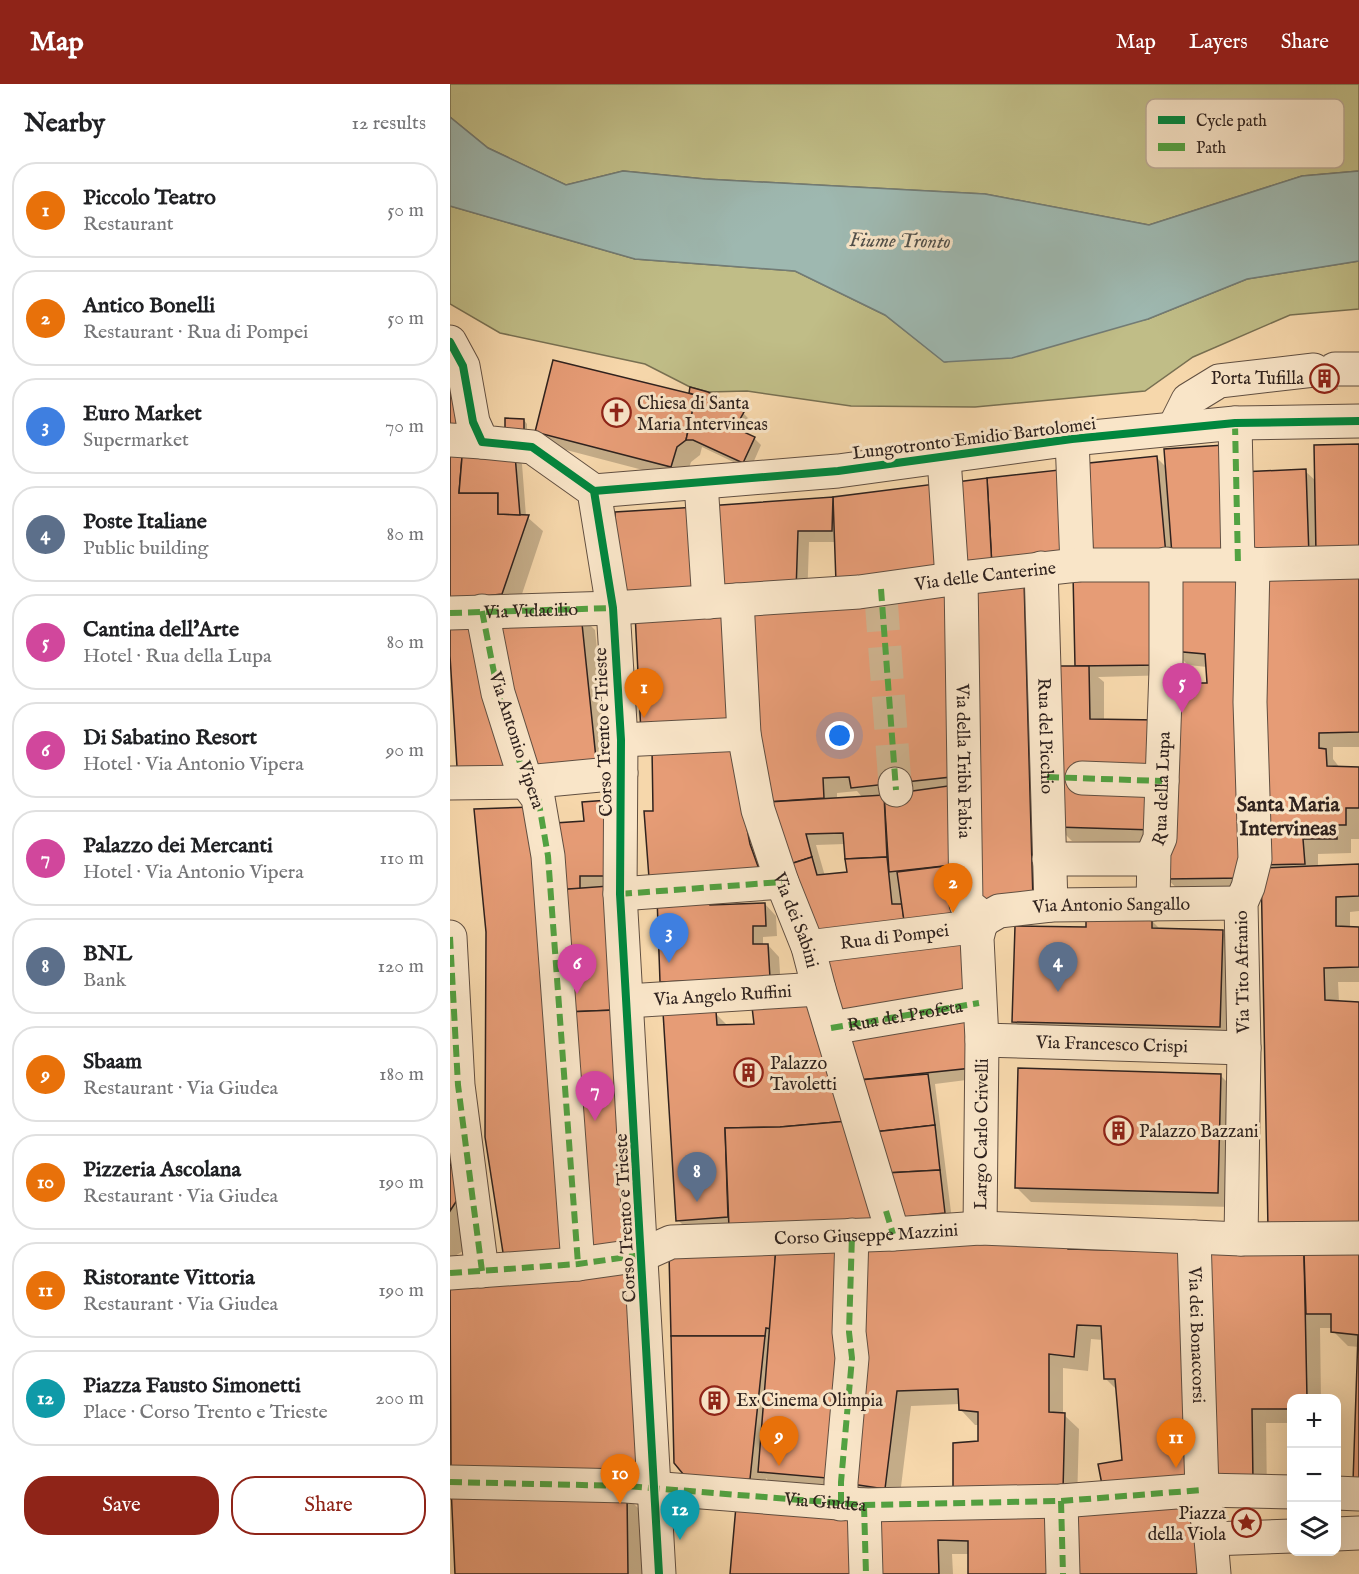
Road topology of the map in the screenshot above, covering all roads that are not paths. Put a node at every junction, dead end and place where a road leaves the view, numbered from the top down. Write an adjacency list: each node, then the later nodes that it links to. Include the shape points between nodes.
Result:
1 (450, 342): 8 (street, via 463,366 473,422)
2 (1336, 369): 5 (street, via 1219,381 1188,400)
3 (1359, 421): 4 (street, Lungotronto Emidio Bartolomei)
4 (1235, 423): 5 (street, Lungotronto Emidio Bartolomei); 15 (street, Via Tito Afranio)
5 (1174, 428): 6 (street, Lungotronto Emidio Bartolomei)
6 (1072, 439): 9 (street, Lungotronto Emidio Bartolomei); 14 (street)
7 (450, 440): 8 (street)
8 (482, 442): 11 (street, via 532,447)
9 (944, 458): 10 (street, Lungotronto Emidio Bartolomei); 17 (street)
10 (701, 483): 11 (street, Lungotronto Emidio Bartolomei); 18 (street, Via dei Sabini)
11 (594, 491): 19 (street, Corso Trento e Trieste)
12 (1359, 562): 15 (street, Via delle Canterine)
13 (1166, 564): 14 (street, Via delle Canterine); 15 (street, Via delle Canterine); 26 (street, Rua della Lupa)
14 (1077, 565): 16 (street, Via delle Canterine)
15 (1245, 565): 33 (street, Via Tito Afranio, via 1255,859)
16 (1041, 568): 17 (street, Via delle Canterine); 25 (street, Rua del Picchio)
17 (957, 578): 18 (street, Via delle Canterine, via 881,593); 36 (street, Via della Tribù Fabia, via 966,904)
18 (723, 601): 19 (street, Via delle Canterine); 22 (street, Via dei Sabini)
19 (613, 608): 20 (street, Via Vidacilio); 23 (street, Corso Trento e Trieste)
20 (482, 610): 21 (street, Via Vidacilio); 27 (street, Via Antonio Vipera, via 498,693)
21 (450, 613)
22 (744, 735): 23 (street); 31 (street, Via dei Sabini, via 758,810)
23 (621, 740): 24 (street, Corso Trento e Trieste)
24 (621, 773): 27 (street); 32 (street, Corso Trento e Trieste)
25 (1061, 778): 26 (street); 29 (street, Rua del Picchio)
26 (1162, 781): 30 (street, Rua della Lupa, via 1160,838)
27 (526, 782): 28 (street); 52 (street, Via Antonio Vipera, via 538,798 548,856)
28 (450, 783)
29 (1049, 859): 30 (street); 35 (street, Rua del Picchio)
30 (1153, 859): 34 (street, Rua della Lupa)
31 (782, 882): 32 (street); 38 (street, Via dei Sabini)
32 (620, 894): 40 (street, Corso Trento e Trieste)
33 (1240, 903): 34 (street, Via Antonio Sangallo); 44 (street, Via Tito Afranio)
34 (1153, 904): 35 (street, Via Antonio Sangallo)
35 (1051, 905): 36 (street, Via Antonio Sangallo, via 999,911)
36 (983, 922): 38 (street, Rua di Pompei); 41 (street, via 977,938)
37 (450, 937): 53 (street, via 458,1085)
38 (808, 947): 39 (street, Via dei Sabini)
39 (819, 989): 40 (street, Via Angelo Ruffini); 42 (street, Via dei Sabini)
40 (627, 1001): 51 (street, Corso Trento e Trieste)
41 (980, 1003): 42 (street, Rua del Profeta); 43 (street)
42 (831, 1028): 45 (street, Via dei Sabini)
43 (982, 1040): 44 (street, Via Francesco Crispi); 46 (street, Largo Carlo Crivelli)
44 (1244, 1048): 50 (street, Via Tito Afranio)
45 (890, 1223): 46 (street, Corso Giuseppe Mazzini); 47 (street, Corso Giuseppe Mazzini)
46 (980, 1228): 48 (street, Corso Giuseppe Mazzini)
47 (852, 1234): 51 (street, Corso Giuseppe Mazzini, via 671,1242); 62 (street, via 852,1358 841,1482)
48 (1194, 1237): 50 (street, Corso Giuseppe Mazzini); 57 (street, Via dei Bonaccorsi)
49 (1359, 1238): 50 (street, Corso Giuseppe Mazzini)
50 (1240, 1239)
51 (642, 1255): 52 (street, Corso Giuseppe Mazzini); 56 (street, Corso Trento e Trieste)
52 (578, 1264): 53 (street, Corso Giuseppe Mazzini)
53 (482, 1271): 54 (street, Corso Giuseppe Mazzini)
54 (450, 1273)
55 (451, 1482): 56 (street, Via Giudea)
56 (656, 1489): 62 (street, Via Giudea); 67 (street, Corso Trento e Trieste)
57 (1202, 1490): 58 (street); 61 (street, Via Giudea); 66 (street, Via dei Bonaccorsi)
58 (1287, 1492)
59 (1341, 1493): 60 (street)
60 (1359, 1494)
61 (1061, 1501): 62 (street, Via Giudea); 69 (street)
62 (853, 1505): 68 (street)
63 (1359, 1533): 64 (street)
64 (1341, 1534)
65 (1287, 1536): 66 (street)
66 (1210, 1539): 70 (street, Via dei Bonaccorsi)
67 (659, 1574)
68 (866, 1574)
69 (1063, 1574)
70 (1214, 1574)

